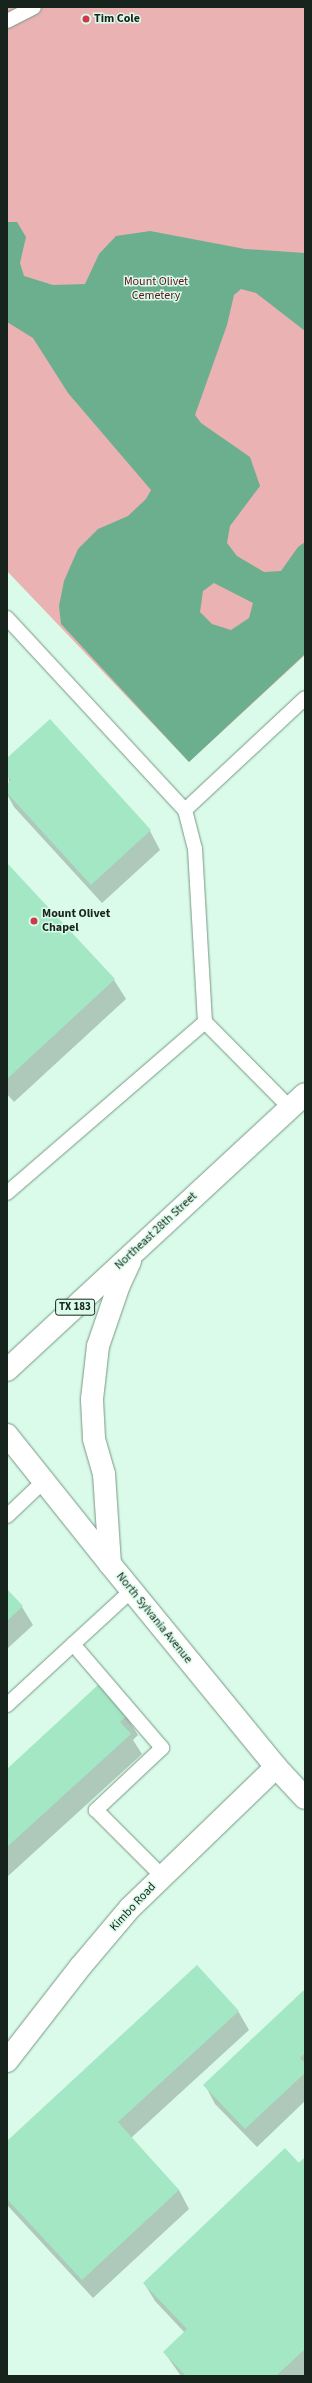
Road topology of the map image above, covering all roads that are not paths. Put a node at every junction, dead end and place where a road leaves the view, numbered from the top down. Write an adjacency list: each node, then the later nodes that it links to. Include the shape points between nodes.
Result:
1 (34, 7): 2 (lane)
2 (7, 21)
3 (7, 618): 5 (lane)
4 (305, 698): 5 (lane)
5 (185, 810): 6 (lane, via 195,849)
6 (205, 1022): 7 (lane); 8 (lane)
7 (297, 1101): 9 (main road, Northeast 28th Street / TX 183)
8 (7, 1193)
9 (136, 1250): 10 (main road, Northeast 28th Street / TX 183); 14 (main road, via 119,1285 98,1346 92,1399 94,1438 104,1474)
10 (7, 1370)
11 (7, 1435): 12 (main road, North Sylvania Avenue)
12 (44, 1481): 13 (lane); 14 (main road, North Sylvania Avenue)
13 (7, 1516)
14 (110, 1564): 15 (main road, North Sylvania Avenue)
15 (132, 1590): 16 (lane); 18 (main road, North Sylvania Avenue)
16 (73, 1644): 17 (lane); 20 (lane, via 162,1748 96,1810)
17 (7, 1705)
18 (276, 1767): 19 (main road, North Sylvania Avenue); 20 (main road, Kimbo Road)
19 (305, 1798)
20 (162, 1876): 21 (main road, Kimbo Road, via 130,1908 81,1966)
21 (7, 2061)

